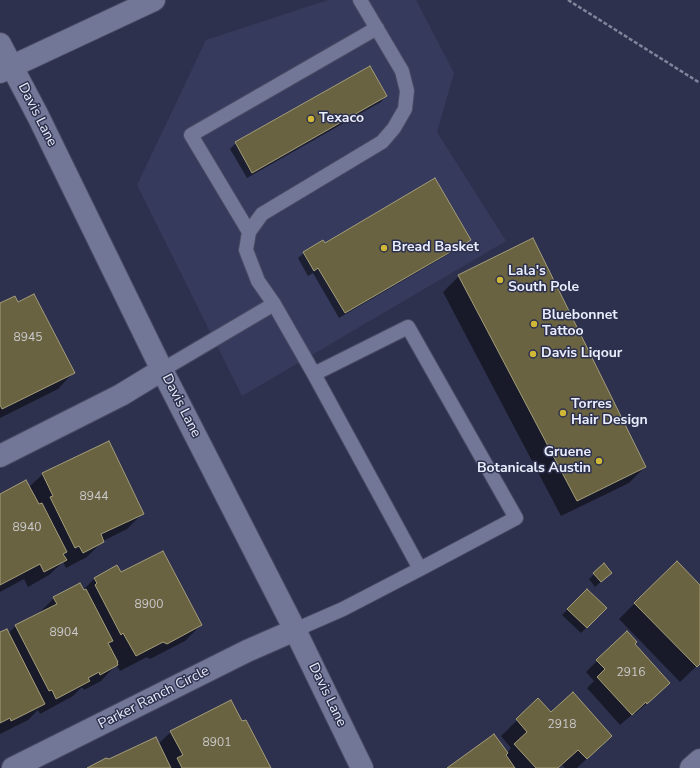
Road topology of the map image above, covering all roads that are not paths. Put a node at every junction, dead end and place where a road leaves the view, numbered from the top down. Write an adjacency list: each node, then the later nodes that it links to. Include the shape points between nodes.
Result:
1 (154, 0): 5 (street)
2 (360, 0): 3 (lane)
3 (377, 28): 6 (lane, via 402,71 407,91 405,109 394,128 382,142 262,214); 6 (lane, via 191,135)
4 (0, 44): 5 (street, Davis Lane)
5 (6, 69): 8 (street, Davis Lane, via 38,116)
6 (249, 232): 7 (lane, via 246,250 258,281)
7 (274, 304): 8 (lane); 9 (lane)
8 (162, 370): 10 (street, via 121,395); 12 (street, Davis Lane)
9 (314, 374): 11 (lane); 11 (lane, via 408,327 516,518)
10 (0, 456)
11 (420, 569): 12 (lane, via 343,609)
12 (295, 630): 14 (street, Parker Ranch Circle, via 247,651); 15 (street, Davis Lane)
13 (700, 760): 16 (street)
14 (13, 768)
15 (362, 768)
16 (691, 768)

